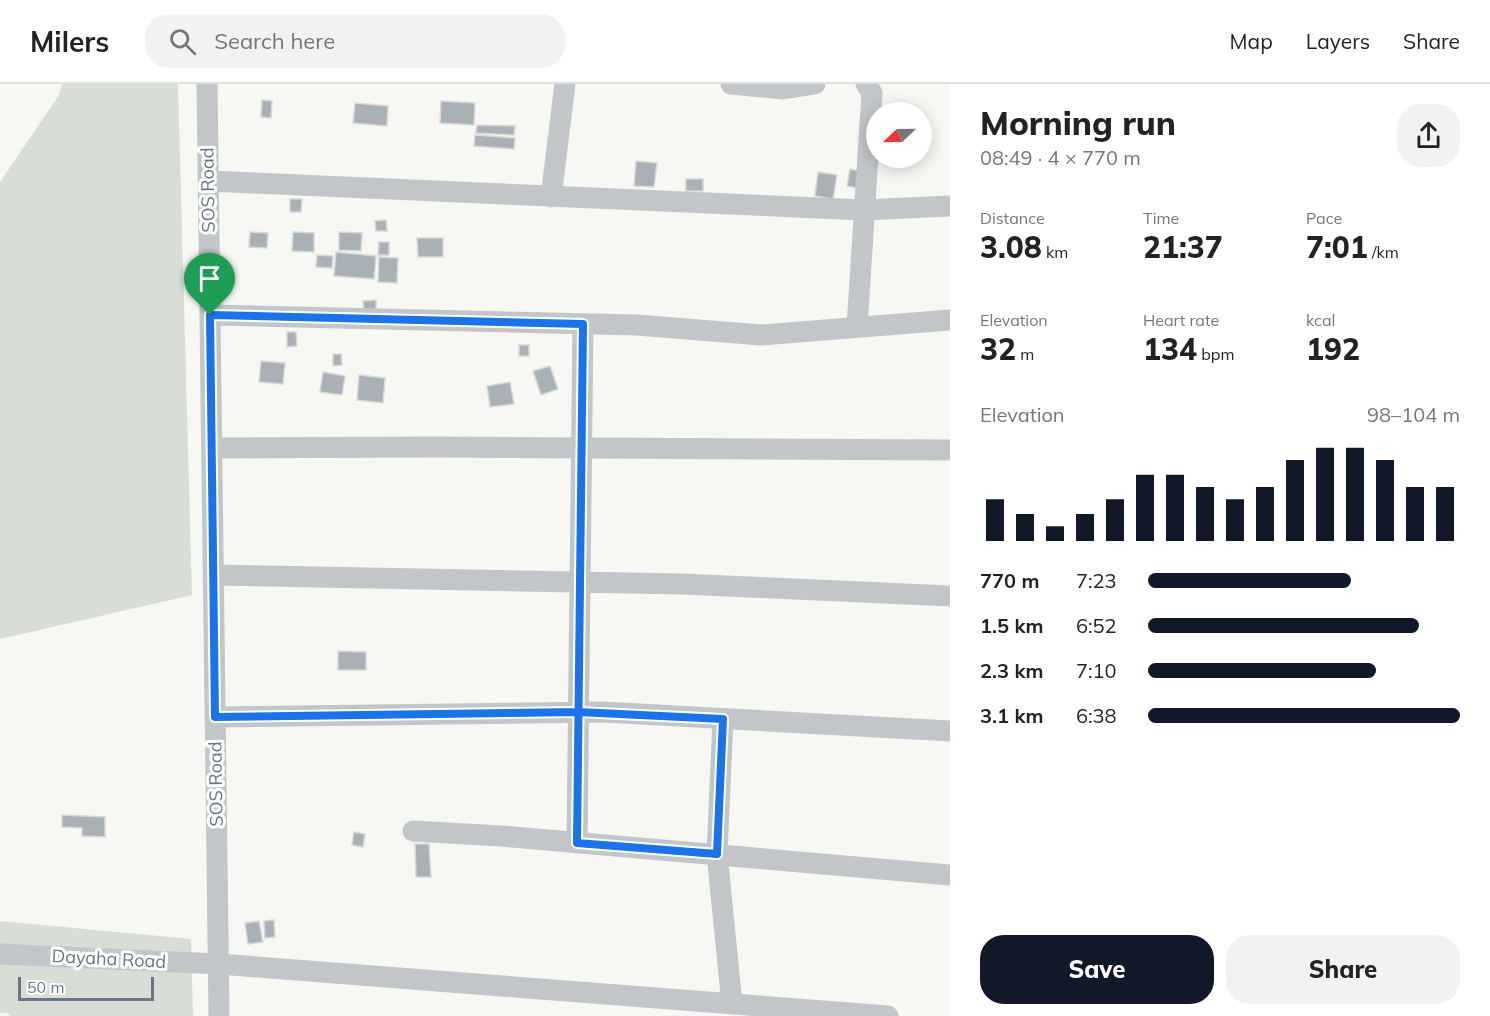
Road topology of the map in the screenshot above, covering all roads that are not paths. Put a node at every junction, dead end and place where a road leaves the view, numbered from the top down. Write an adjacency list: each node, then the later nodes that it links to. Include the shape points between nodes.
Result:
1 (207, 84): 6 (street, SOS Road)
2 (565, 84): 7 (street)
3 (731, 84): 4 (street, via 783,88)
4 (815, 84)
5 (866, 84): 9 (street, via 872,93)
6 (208, 182): 7 (street); 10 (street, SOS Road)
7 (551, 196): 9 (street)
8 (950, 206): 9 (street)
9 (864, 210): 13 (street)
10 (210, 315): 12 (street); 14 (street, SOS Road)
11 (950, 320): 13 (street)
12 (583, 324): 13 (street, via 761,335); 15 (street)
13 (857, 327)
14 (212, 448): 15 (street); 17 (street, SOS Road)
15 (581, 448): 16 (street); 18 (street)
16 (950, 450)
17 (214, 575): 18 (street); 21 (street, SOS Road)
18 (580, 582): 19 (street); 20 (street)
19 (950, 596)
20 (578, 712): 21 (street); 22 (street); 25 (street)
21 (215, 717): 29 (street, SOS Road)
22 (723, 719): 23 (street); 26 (street)
23 (950, 731)
24 (413, 831): 25 (street)
25 (577, 843): 26 (street)
26 (717, 854): 27 (street); 30 (street)
27 (950, 875)
28 (0, 954): 29 (street, Dayaha Road)
29 (219, 964): 30 (street, Dayaha Road); 31 (street, SOS Road)
30 (732, 1004): 32 (street, Dayaha Road)
31 (219, 1016)
32 (888, 1016)

